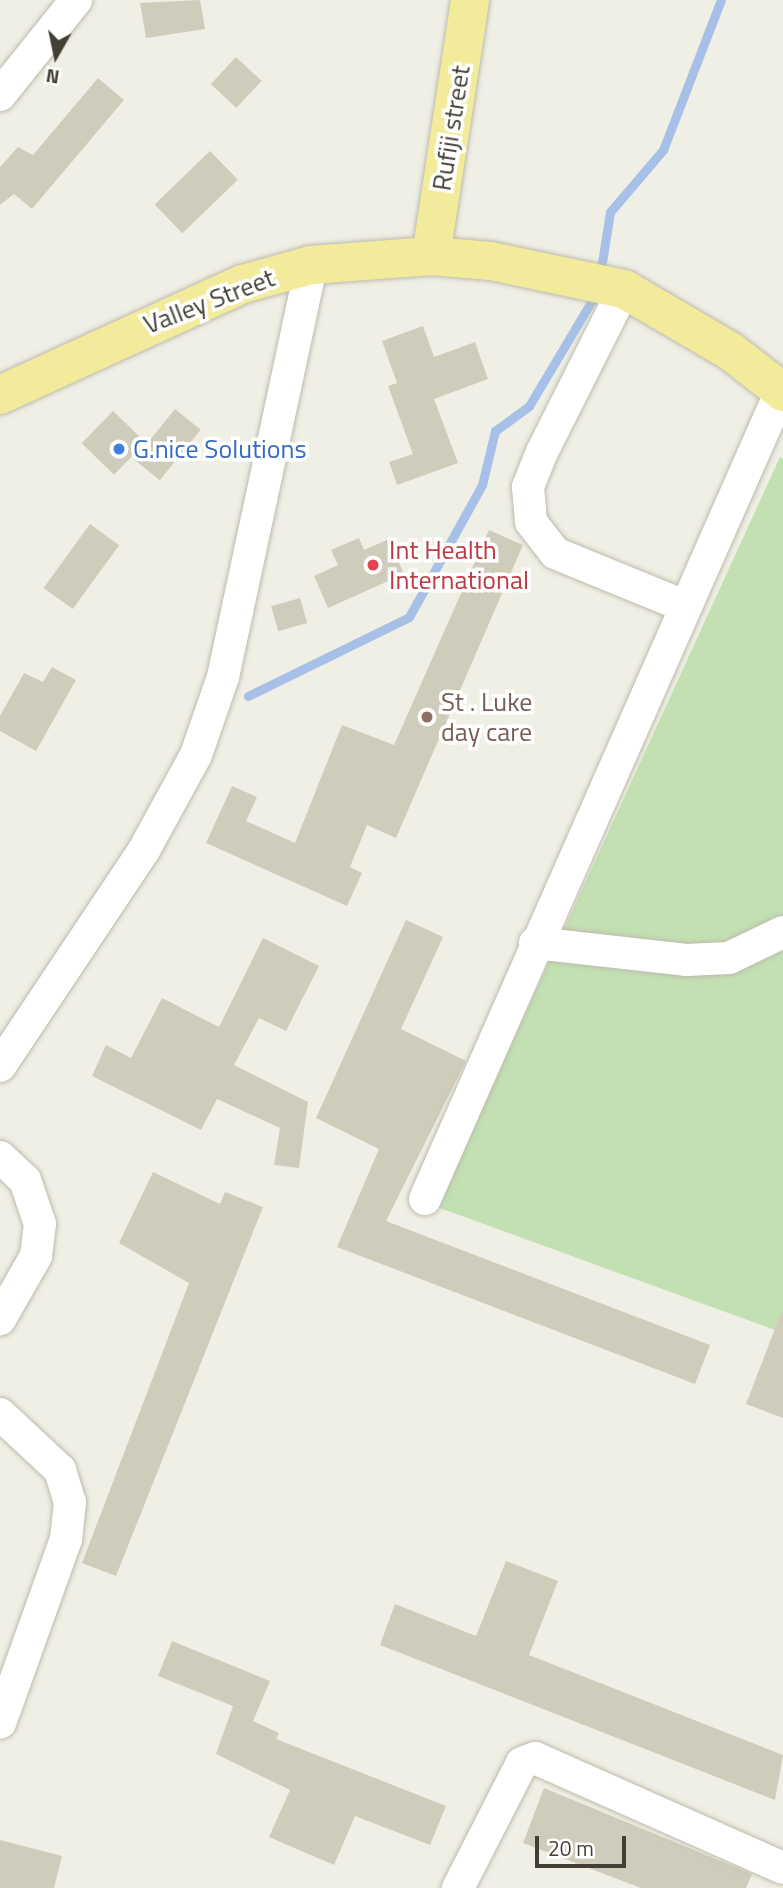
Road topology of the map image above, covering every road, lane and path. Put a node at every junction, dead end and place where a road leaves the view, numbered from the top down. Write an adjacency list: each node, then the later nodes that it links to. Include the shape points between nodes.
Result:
1 (76, 0): 3 (street)
2 (470, 0): 4 (main road, Rufiji street)
3 (0, 95)
4 (431, 256): 5 (main road, Valley Street); 6 (main road, Valley Street, via 563,274)
5 (311, 265): 8 (main road, Valley Street, via 243,284); 12 (street, via 223,677 196,755 144,850)
6 (624, 289): 7 (main road, Valley Street, via 661,308); 9 (street, via 528,486 531,522 555,553)
7 (782, 392): 9 (street)
8 (0, 395)
9 (684, 606): 11 (street)
10 (783, 932): 11 (street, via 729,957 686,960)
11 (535, 943): 14 (street)
12 (0, 1066)
13 (0, 1157): 15 (street, via 25,1180 40,1224 36,1256)
14 (425, 1199)
15 (0, 1319)
16 (0, 1414): 17 (street, via 60,1470 70,1502 66,1539)
17 (0, 1723)
18 (783, 1868): 19 (street, via 535,1758 522,1763)
19 (458, 1888)

